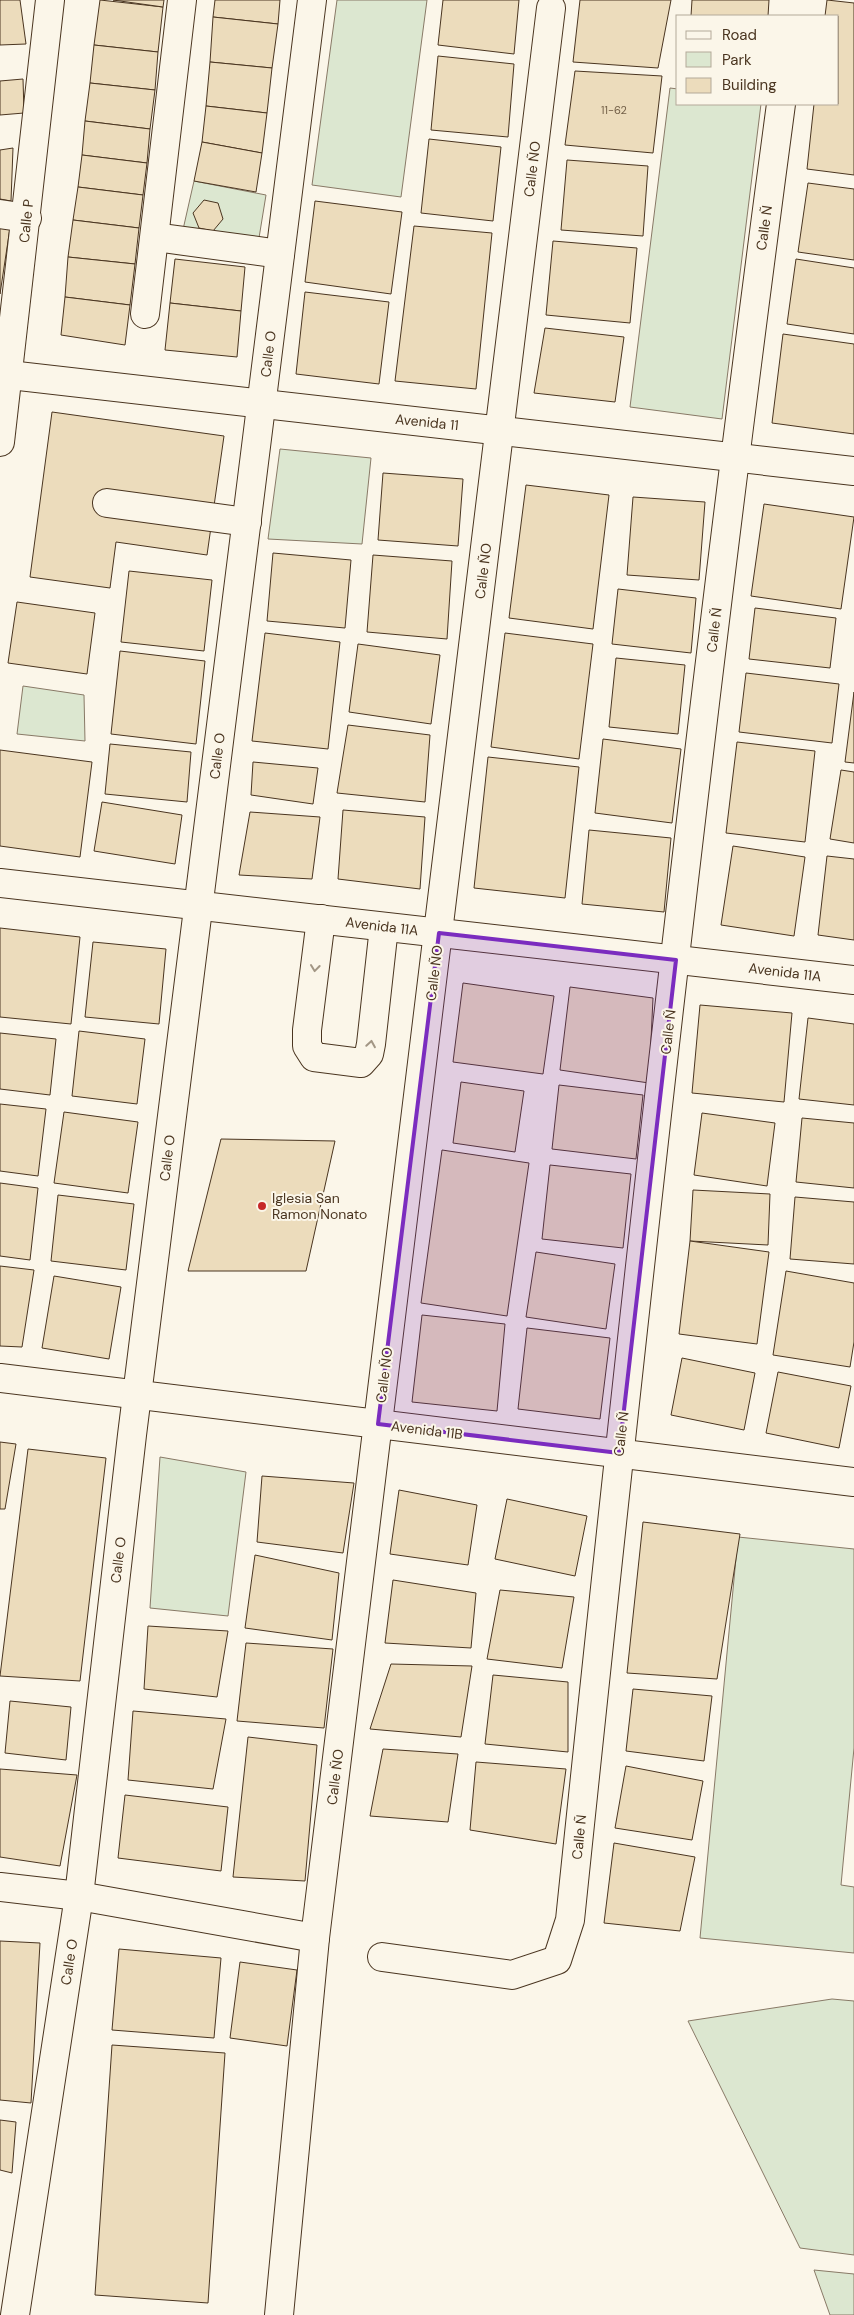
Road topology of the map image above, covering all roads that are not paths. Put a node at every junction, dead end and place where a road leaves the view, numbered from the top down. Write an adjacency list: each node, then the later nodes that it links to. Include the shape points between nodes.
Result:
1 (50, 0): 7 (street, Calle P)
2 (182, 0): 8 (street)
3 (312, 0): 9 (street, Calle O)
4 (551, 8): 13 (street, Calle ÑO)
5 (781, 105): 15 (street, Calle Ñ)
6 (0, 214): 7 (street)
7 (27, 218): 11 (street, Calle P)
8 (154, 237): 9 (street); 10 (street)
9 (280, 254): 12 (street, Calle O)
10 (145, 314)
11 (4, 374): 12 (street, Avenida 11); 14 (street, Calle P)
12 (261, 404): 13 (street, Avenida 11); 18 (street, Calle O)
13 (500, 431): 15 (street, Avenida 11); 23 (street, Calle ÑO)
14 (0, 442)
15 (734, 458): 16 (street, Avenida 11); 24 (street, Calle Ñ)
16 (854, 471)
17 (107, 503): 18 (street)
18 (246, 522): 20 (street, Calle O)
19 (0, 883): 20 (street, Avenida 11A)
20 (198, 906): 21 (street, Avenida 11A); 27 (street, Calle O)
21 (321, 919): 22 (street, Avenida 11A); 22 (street, one-way to 22, via 307,1046 314,1057 361,1063 369,1054 371,1044)
22 (384, 927): 23 (street, Avenida 11A)
23 (439, 933): 24 (street, Avenida 11A); 28 (street, Calle ÑO)
24 (676, 960): 25 (street, Avenida 11A); 29 (street, Calle Ñ)
25 (854, 980)
26 (0, 1378): 27 (street, Avenida 11B)
27 (137, 1394): 28 (street, Avenida 11B); 32 (street, Calle O)
28 (378, 1424): 29 (street, Avenida 11B); 33 (street, Calle ÑO)
29 (619, 1453): 30 (street, Avenida 11B); 34 (street, Calle Ñ, via 570,1920 557,1960 512,1975)
30 (854, 1482)
31 (0, 1887): 32 (street)
32 (79, 1896): 33 (street); 35 (street, Calle O)
33 (315, 1938): 36 (street, Calle ÑO)
34 (382, 1957)
35 (15, 2315)
36 (279, 2315)

